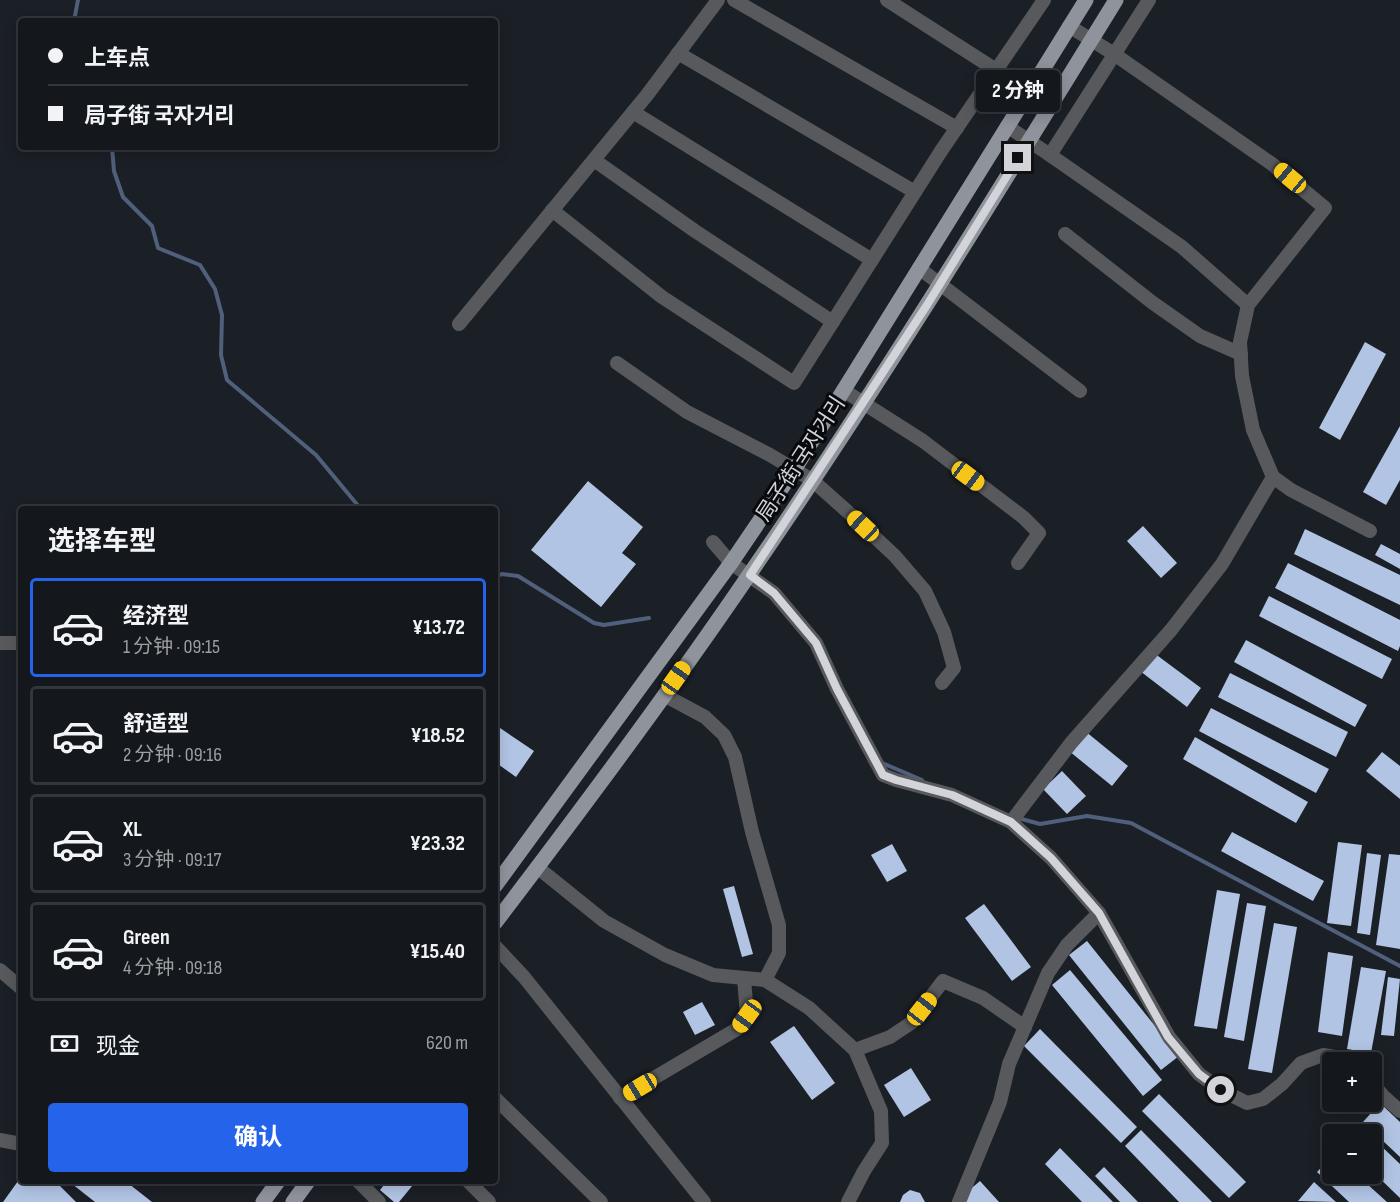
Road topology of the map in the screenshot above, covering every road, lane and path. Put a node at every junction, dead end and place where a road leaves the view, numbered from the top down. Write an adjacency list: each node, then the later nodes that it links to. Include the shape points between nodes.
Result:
1 (718, 0): 10 (street)
2 (734, 0): 15 (street)
3 (887, 0): 12 (street)
4 (1086, 0): 8 (main road, 局子街 국자거리)
5 (1116, 0): 9 (main road, 局子街 국자거리)
6 (1149, 0): 11 (street)
7 (1042, 1): 12 (street)
8 (1069, 26): 9 (street); 14 (main road, 局子街 국자거리)
9 (1091, 40): 11 (street); 16 (main road, 局子街 국자거리)
10 (678, 53): 13 (street); 19 (street)
11 (1114, 54): 17 (street); 25 (street, via 1272,164 1325,208)
12 (996, 70): 15 (street)
13 (633, 112): 18 (street); 22 (street)
14 (1007, 126): 16 (street); 23 (main road, 局子街 국자거리)
15 (957, 128): 19 (street)
16 (1029, 140): 17 (street); 24 (main road, 局子街 국자거리)
17 (1050, 155): 25 (street, via 1182,247)
18 (594, 160): 20 (street); 26 (street)
19 (915, 192): 22 (street)
20 (552, 210): 26 (street, via 662,297 794,383); 27 (street)
21 (1065, 234): 28 (street, via 1200,336)
22 (872, 260): 26 (street)
23 (919, 268): 24 (street); 30 (main road, 局子街 국자거리)
24 (940, 284): 31 (street); 32 (main road, 局子街 국자거리)
25 (1248, 305): 28 (street)
26 (833, 322)
27 (459, 324)
28 (1241, 354): 34 (street, via 1253,430)
29 (617, 363): 33 (street, via 687,412)
30 (843, 390): 32 (street); 33 (main road, 局子街 국자거리)
31 (1080, 391)
32 (864, 402): 35 (main road, 局子街 국자거리); 39 (street, via 923,441 1039,533)
33 (794, 470): 35 (street); 38 (main road, 局子街 국자거리)
34 (1274, 477): 36 (street); 45 (street, via 1222,564 1140,666 1092,717)
35 (812, 480): 40 (main road, 局子街 국자거리); 43 (street, via 895,555 925,591 944,632 954,668)
36 (1370, 531)
37 (713, 542): 38 (street)
38 (731, 563): 40 (street); 47 (main road, 局子街 국자거리)
39 (1018, 563)
40 (750, 575): 44 (main road, 局子街 국자거리); 45 (street, via 774,593 816,643 883,775)
41 (0, 643): 42 (street)
42 (18, 643)
43 (942, 683)
44 (664, 695): 46 (main road, 局子街 국자거리); 53 (street, via 705,717 724,735 735,757 779,925 779,953)
45 (1014, 817): 48 (street)
46 (537, 867): 49 (main road, 局子街 국자거리); 52 (street, via 604,921 665,955 713,975)
47 (498, 876)
48 (1099, 913): 55 (street, via 1067,945 1048,973); 57 (street, via 1168,1037 1199,1074 1221,1090 1247,1103 1263,1099 1301,1063)
49 (498, 919)
50 (498, 949): 59 (street)
51 (0, 972): 54 (street)
52 (744, 978): 53 (street); 59 (street, via 747,1016 737,1029)
53 (765, 980): 56 (street, via 809,1008)
54 (18, 986)
55 (1025, 1027): 56 (street, via 983,998 943,981 911,1023); 75 (street, via 1009,1064 1000,1102)
56 (855, 1050): 74 (street, via 881,1111 882,1143)
57 (1322, 1055)
58 (1382, 1095): 61 (street)
59 (620, 1098): 73 (street)
60 (498, 1101): 72 (street)
61 (1400, 1111)
62 (0, 1140): 63 (street)
63 (18, 1143)
64 (276, 1184): 68 (main road)
65 (306, 1184): 69 (main road)
66 (361, 1184): 70 (street)
67 (471, 1184): 71 (street)
68 (263, 1202)
69 (293, 1202)
70 (379, 1202)
71 (489, 1202)
72 (601, 1202)
73 (704, 1202)
74 (848, 1202)
75 (959, 1202)

